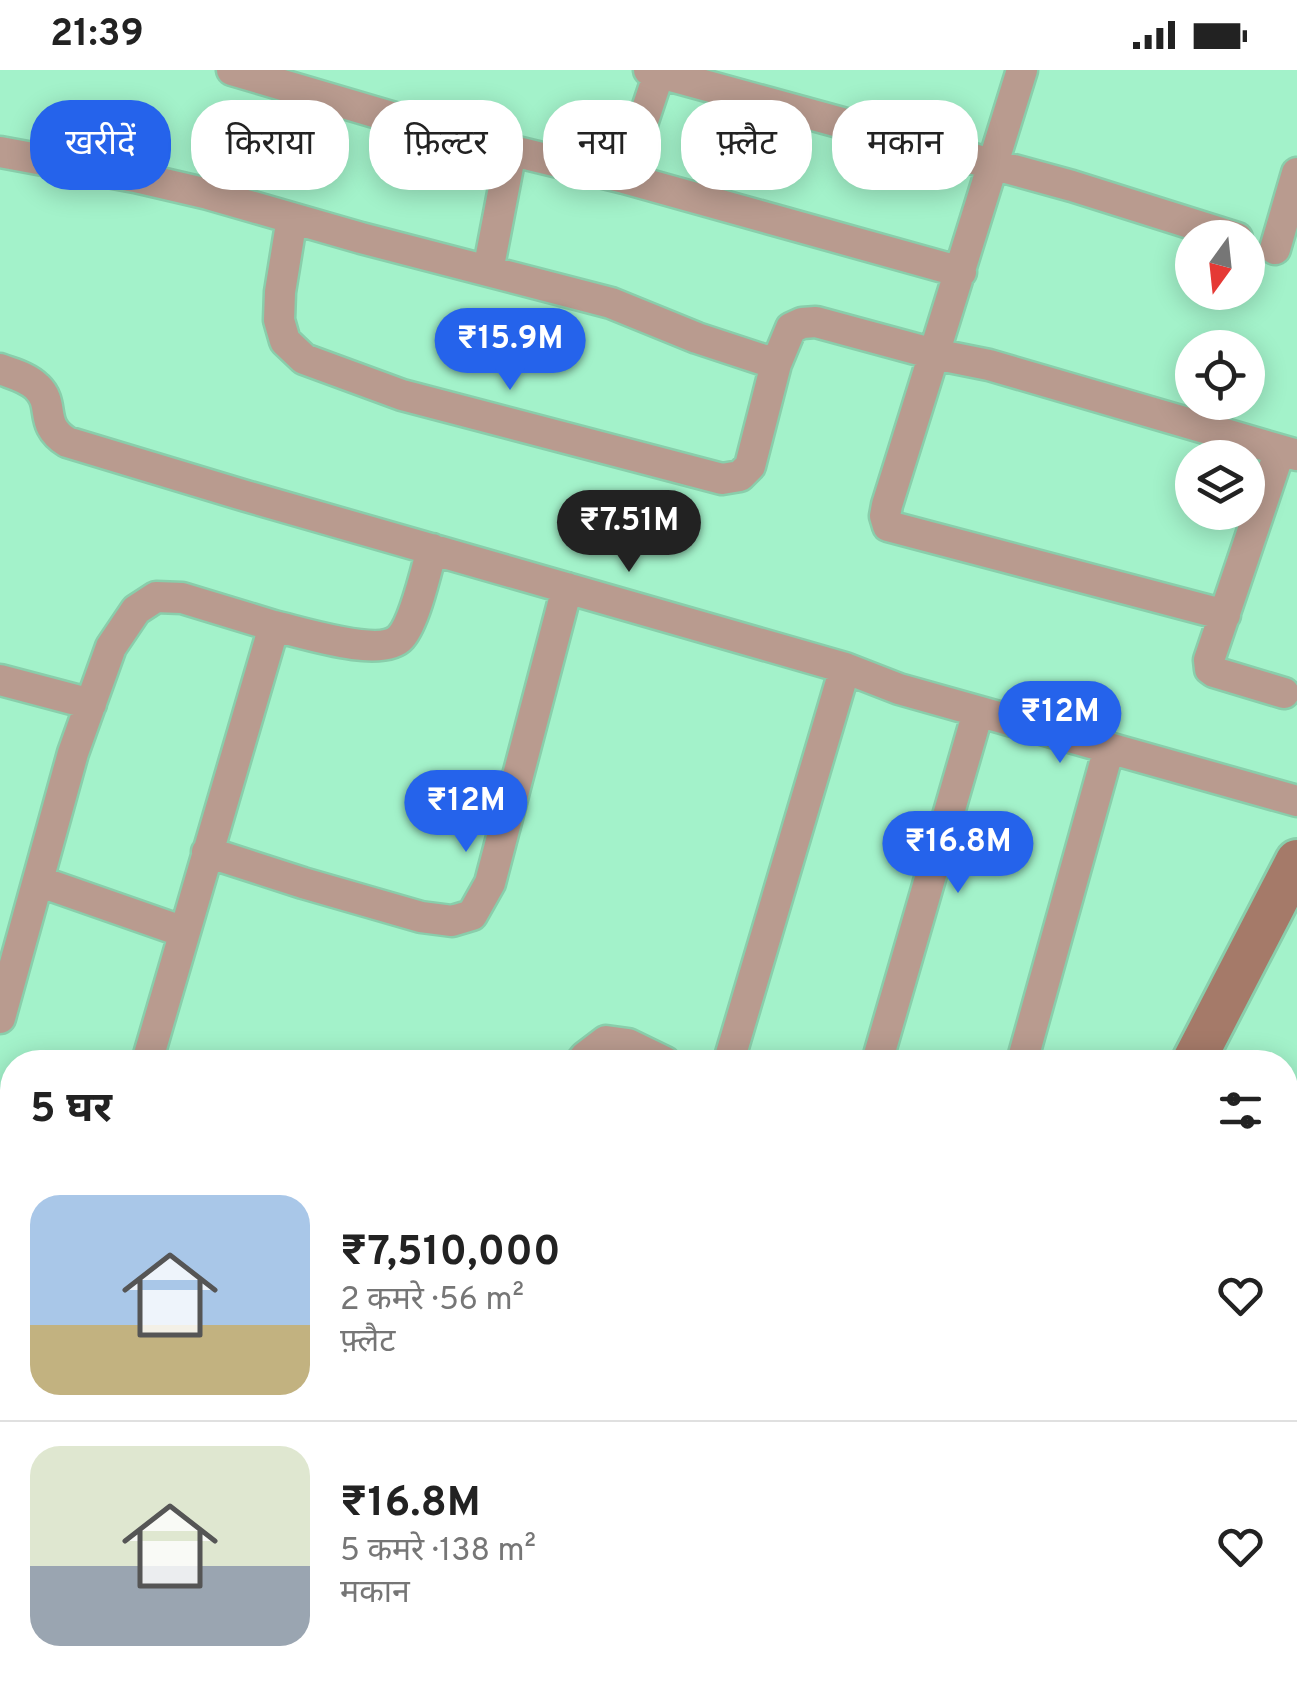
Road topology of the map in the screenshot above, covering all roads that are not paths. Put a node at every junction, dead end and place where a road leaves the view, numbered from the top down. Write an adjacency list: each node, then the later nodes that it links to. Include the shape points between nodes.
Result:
1 (232, 70): 5 (street)
2 (1022, 70): 7 (street)
3 (656, 71): 4 (street); 7 (street)
4 (647, 100)
5 (369, 110)
6 (0, 152): 11 (street, via 135,176)
7 (993, 166): 12 (street); 15 (street)
8 (1297, 173): 13 (street)
9 (661, 188): 15 (street)
10 (504, 190): 14 (street)
11 (292, 218): 14 (street); 17 (street, via 280,292 284,342 304,359 402,395 722,479 750,466)
12 (1180, 220)
13 (1273, 249)
14 (488, 271): 17 (street, via 611,304)
15 (961, 272): 16 (street)
16 (934, 354): 17 (street, via 816,322 791,328); 19 (street); 22 (street, via 887,505 888,526)
17 (776, 364)
18 (0, 369): 20 (street, via 40,389 49,424 68,442)
19 (1288, 453): 22 (street)
20 (432, 549): 21 (street); 23 (street, via 399,640 364,646)
21 (567, 588): 24 (street); 31 (street, via 490,884 472,915 452,921 422,917)
22 (1225, 615): 26 (street, via 1210,668)
23 (274, 626): 27 (street, via 182,598 156,597 136,610 111,648); 31 (street)
24 (845, 668): 28 (street); 40 (street)
25 (0, 680): 27 (street)
26 (1284, 693)
27 (91, 704): 33 (street)
28 (978, 712): 29 (street); 41 (street)
29 (1108, 748): 30 (street); 42 (street)
30 (1297, 801)
31 (208, 852): 35 (street)
32 (1297, 862): 43 (street)
33 (38, 881): 34 (street); 35 (street)
34 (14, 911): 36 (street)
35 (184, 932): 37 (street)
36 (0, 1018)
37 (149, 1050)
38 (595, 1050): 39 (street, via 606,1042)
39 (640, 1050)
40 (732, 1050)
41 (881, 1050)
42 (1025, 1050)
43 (1199, 1050)

